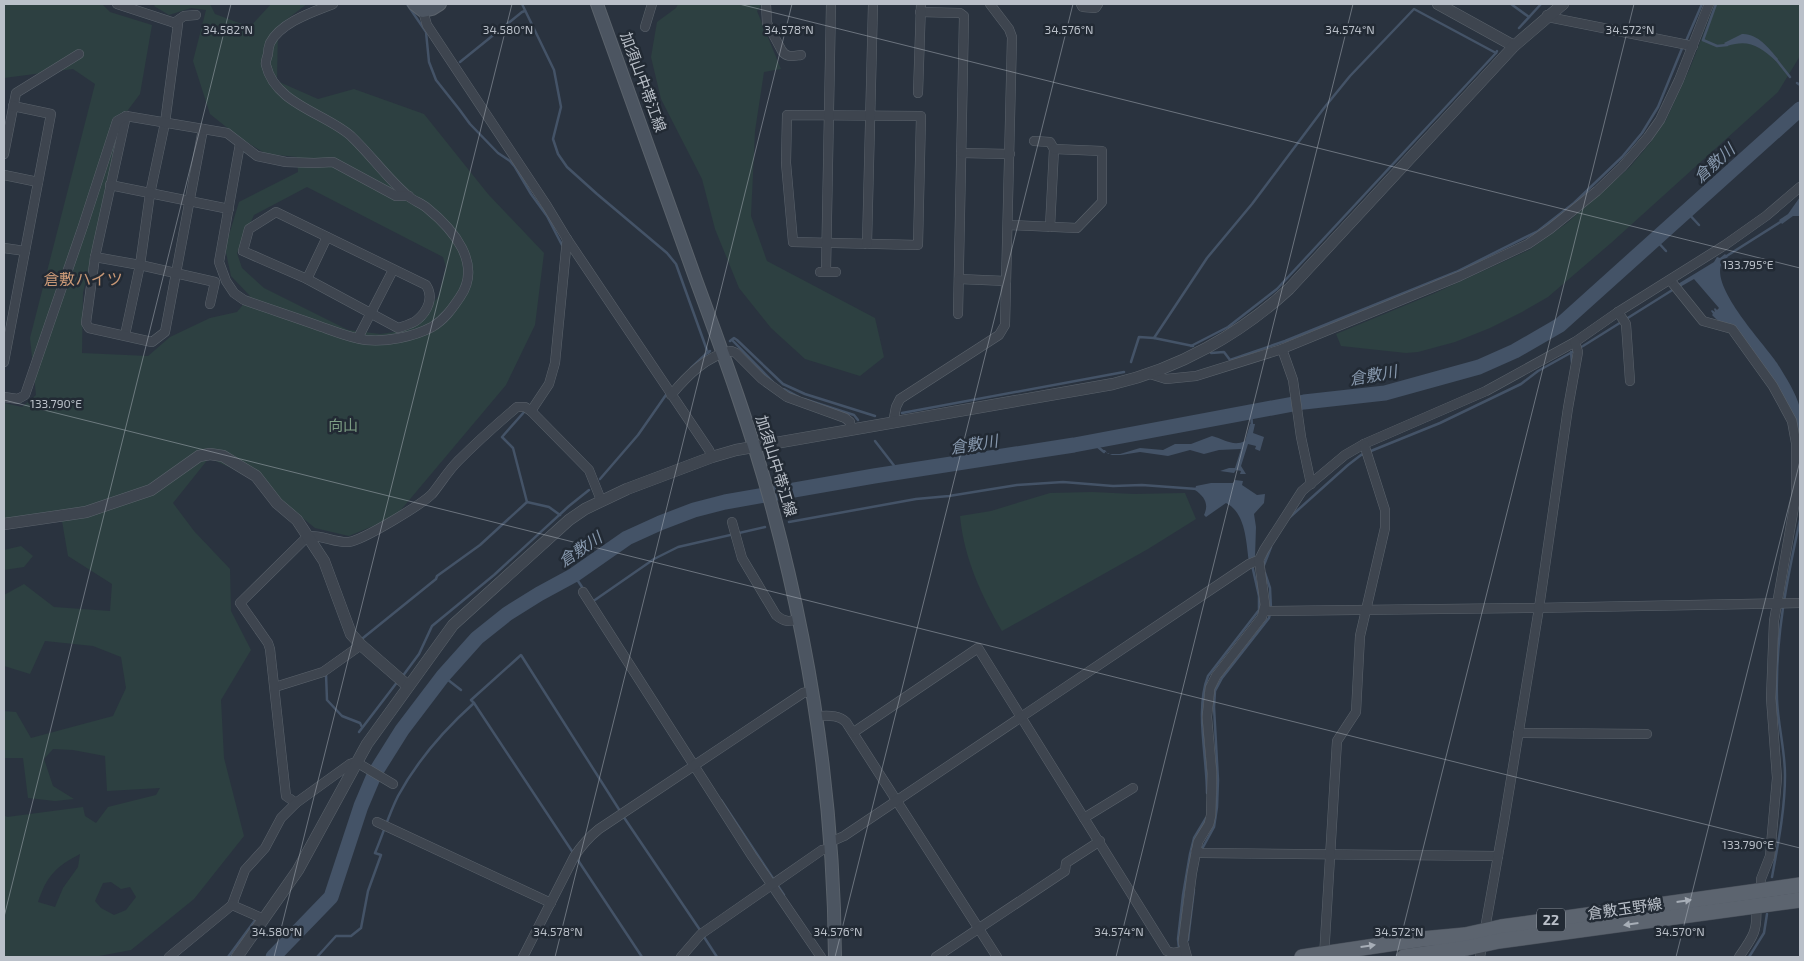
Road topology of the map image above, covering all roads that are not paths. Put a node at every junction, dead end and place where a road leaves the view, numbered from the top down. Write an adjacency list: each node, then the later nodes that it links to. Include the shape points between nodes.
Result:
1 (117, 4): 19 (street)
2 (333, 4): 43 (street, via 281,30 270,43 266,64 280,90 350,136)
3 (440, 4): 15 (main road, via 432,9)
4 (597, 4): 74 (main road, 加須山中帯江線)
5 (652, 4): 20 (street)
6 (766, 4): 24 (street, via 767,24 782,51 789,56)
7 (831, 4): 27 (street)
8 (873, 4): 29 (street)
9 (990, 4): 37 (street, via 1012,37)
10 (1082, 4): 11 (street, via 1091,8)
11 (1097, 4)
12 (1438, 4): 22 (street)
13 (1563, 4): 18 (street)
14 (1709, 4): 21 (street)
15 (418, 7): 49 (street)
16 (920, 8): 25 (street); 35 (street, via 964,16)
17 (196, 15): 19 (street, via 184,16)
18 (1547, 15): 21 (street); 22 (street)
19 (174, 23): 30 (street, via 178,24)
20 (645, 27)
21 (1688, 44): 73 (street, via 1666,108 1648,137 1597,191 1550,229 1528,244 1460,276)
22 (1514, 46): 76 (street, via 1271,306 1226,338)
23 (79, 54): 26 (street, via 16,94)
24 (801, 55)
25 (918, 93)
26 (13, 106): 36 (street); 39 (street, via 51,114)
27 (828, 115): 29 (street); 50 (street); 50 (street, via 787,115 786,164 793,242)
28 (126, 116): 30 (street); 40 (street); 79 (street, via 117,121 25,395 18,399)
29 (870, 116): 51 (street); 51 (street, via 920,116 918,245)
30 (165, 123): 31 (street); 42 (street)
31 (203, 129): 33 (street, via 227,133); 44 (street)
32 (1034, 141): 34 (street, via 1050,142)
33 (240, 144): 43 (street, via 257,156 286,162 332,162 396,196); 45 (street)
34 (1054, 149): 47 (street); 47 (street, via 1102,151 1102,202 1076,228)
35 (961, 153): 37 (street); 61 (street)
36 (4, 154)
37 (1010, 154): 46 (street)
38 (4, 175): 39 (street)
39 (38, 182): 53 (street)
40 (110, 185): 42 (street); 54 (street)
41 (1800, 187): 64 (street)
42 (150, 194): 44 (street); 56 (street)
43 (409, 196): 71 (street, via 426,207 457,239 469,267 468,279 447,315 428,329 379,340)
44 (190, 202): 45 (street); 59 (street)
45 (229, 209): 55 (street)
46 (1008, 225): 47 (street); 62 (street)
47 (1050, 227)
48 (327, 236): 57 (street); 60 (street); 60 (street, via 276,212 249,229 243,250)
49 (567, 239): 78 (street); 80 (street, via 555,363 547,388)
50 (826, 243): 51 (street); 58 (street)
51 (867, 244)
52 (4, 248): 53 (street)
53 (25, 251): 69 (street)
54 (95, 257): 56 (street); 70 (street, via 86,323 88,328)
55 (219, 262): 63 (street); 71 (street, via 226,281 244,300)
56 (140, 265): 59 (street); 70 (street)
57 (393, 270): 66 (street); 66 (street, via 426,285 430,291 428,306 416,320 398,328)
58 (827, 272)
59 (177, 273): 63 (street); 70 (street, via 165,332 152,342)
60 (307, 279): 66 (street)
61 (959, 279): 62 (street); 67 (street)
62 (1006, 281): 81 (street, via 1006,325 1003,330 900,399)
63 (215, 282): 65 (street)
64 (1674, 285): 68 (street); 93 (street, via 1703,322 1732,329 1773,386 1792,421 1796,443 1796,496)
65 (210, 304)
66 (371, 312): 71 (street)
67 (958, 314)
68 (1622, 318): 72 (street); 77 (street)
69 (8, 321): 75 (street)
70 (125, 335)
71 (358, 338)
72 (1577, 347): 84 (street); 95 (street)
73 (1282, 349): 76 (street, via 1196,376 1166,379); 86 (street, via 1293,380)
74 (723, 352): 78 (street, via 694,370); 82 (street, via 736,353 786,397 845,418 850,422); 83 (main road, 加須山中帯江線)
75 (4, 362)
76 (1150, 374): 81 (street, via 1113,384)
77 (1630, 381)
78 (669, 392): 85 (street)
79 (4, 397)
80 (531, 411): 87 (street, via 589,470); 90 (street, via 517,406 457,462 431,495 374,531 352,542)
81 (893, 423): 82 (street)
82 (851, 430): 83 (street)
83 (755, 447): 85 (street); 98 (main road, 加須山中帯江線)
84 (1366, 449): 86 (street, via 1345,455); 97 (street, via 1385,510 1385,528)
85 (712, 457): 87 (street)
86 (1311, 484): 91 (street, via 1293,503)
87 (601, 500): 100 (street, via 569,520 453,625)
88 (4, 524): 90 (street, via 86,512 135,496 151,490 199,456 210,454 222,456 256,476)
89 (734, 530): 98 (street, via 742,558 776,615 782,620)
90 (308, 536): 99 (street, via 324,561 349,629); 101 (street, via 240,603 270,649)
91 (1254, 562): 96 (street); 104 (street)
92 (583, 592): 109 (street)
93 (1777, 602): 94 (street); 95 (street); 123 (street, via 1771,698 1777,778 1770,856 1761,879)
94 (1800, 602)
95 (1536, 608): 97 (street); 106 (street)
96 (1269, 611): 97 (street); 118 (street, via 1216,676 1210,688 1211,815 1198,842)
97 (1366, 611): 119 (street, via 1360,636 1356,712 1337,741)
98 (799, 619): 102 (main road, 加須山中帯江線)
99 (361, 645): 100 (street); 101 (street, via 323,672)
100 (402, 681): 108 (street)
101 (275, 687): 113 (street, via 286,796)
102 (812, 691): 103 (main road, 加須山中帯江線); 109 (street, via 803,692)
103 (816, 716): 105 (street, via 839,717); 117 (main road, 加須山中帯江線)
104 (1021, 716): 105 (street, via 978,648); 112 (street); 114 (street)
105 (854, 732): 112 (street)
106 (1518, 733): 107 (street); 120 (street)
107 (1647, 734)
108 (359, 764): 110 (street); 113 (street, via 350,764); 128 (street, via 298,870)
109 (697, 764): 121 (street, via 752,856); 125 (street, via 591,836 575,855)
110 (392, 783)
111 (1133, 788): 114 (street)
112 (897, 801): 117 (street); 129 (street)
113 (296, 804): 126 (street, via 281,818 265,848 245,870)
114 (1084, 818): 116 (street)
115 (383, 824): 125 (street)
116 (1100, 841): 129 (street, via 1066,863 1065,871); 131 (street, via 1167,951)
117 (830, 844): 121 (street); 138 (main road, 加須山中帯江線)
118 (1199, 852): 119 (street); 131 (street)
119 (1330, 854): 120 (street); 132 (street)
120 (1496, 856): 130 (street)
121 (775, 883): 136 (street, via 700,934); 137 (street)
122 (1800, 885): 123 (main road, 倉敷玉野線 / 22)
123 (1761, 890): 130 (main road, 倉敷玉野線 / 22, one-way to 123)
124 (1800, 900): 127 (main road, 倉敷玉野線 / 22)
125 (551, 903): 135 (street)
126 (232, 905): 128 (street); 133 (street)
127 (1756, 906): 130 (main road, 倉敷玉野線 / 22, one-way to 130); 143 (street, via 1757,925)
128 (264, 919): 134 (street)
129 (980, 928): 139 (street); 140 (street)
130 (1482, 944): 132 (main road, 倉敷玉野線 / 22, one-way to 130, via 1465,935); 142 (main road, 倉敷玉野線 / 22)
131 (1182, 953)
132 (1324, 955): 141 (main road, 倉敷玉野線 / 22)
133 (169, 957)
134 (237, 957)
135 (523, 957)
136 (681, 957)
137 (821, 957)
138 (835, 957)
139 (936, 957)
140 (998, 957)
141 (1302, 957)
142 (1404, 957)
143 (1740, 957)

